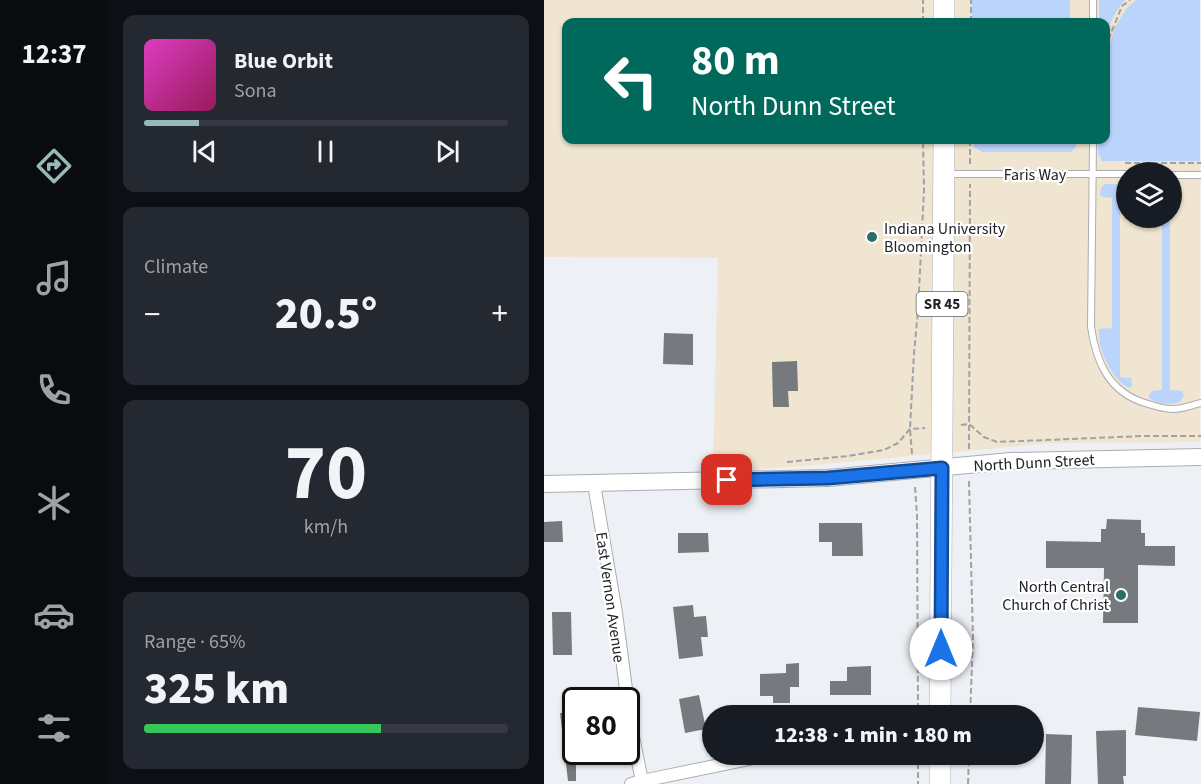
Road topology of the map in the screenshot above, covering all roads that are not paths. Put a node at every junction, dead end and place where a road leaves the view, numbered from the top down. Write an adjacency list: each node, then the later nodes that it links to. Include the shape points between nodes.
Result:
1 (944, 0): 3 (highway)
2 (1093, 0): 4 (lane)
3 (944, 18)
4 (1093, 18)
5 (944, 144): 7 (highway, SR 45)
6 (1093, 144): 8 (lane)
7 (943, 174): 8 (lane, Faris Way); 14 (highway, SR 45)
8 (1093, 174): 9 (lane, Faris Way); 12 (lane, via 1091,327 1104,371 1120,390 1140,401 1174,409)
9 (1116, 174)
10 (1182, 175): 11 (lane)
11 (1201, 175)
12 (1201, 403)
13 (1201, 457): 14 (street, North Dunn Street, via 1011,461)
14 (942, 468): 16 (street, North Dunn Street, via 828,478); 17 (highway, SR 45)
15 (544, 484): 16 (street, North Dunn Street)
16 (594, 484): 20 (street, East Vernon Avenue, via 616,613)
17 (940, 705)
18 (719, 765): 20 (street)
19 (940, 765): 21 (highway)
20 (636, 782)
21 (940, 784)

